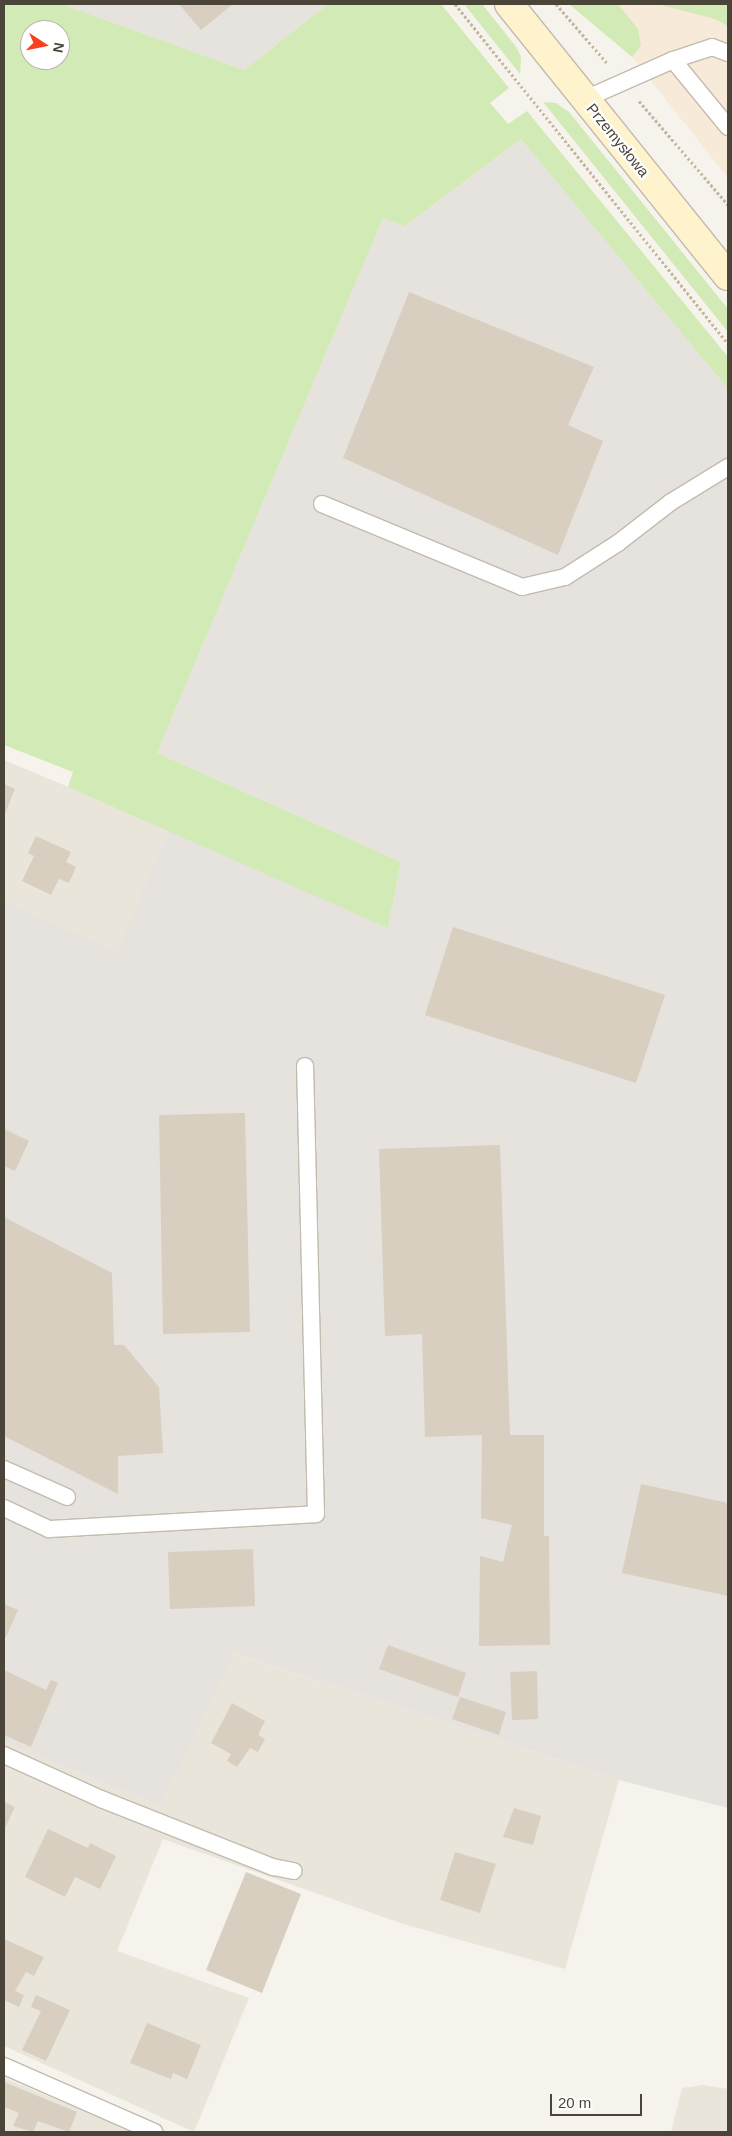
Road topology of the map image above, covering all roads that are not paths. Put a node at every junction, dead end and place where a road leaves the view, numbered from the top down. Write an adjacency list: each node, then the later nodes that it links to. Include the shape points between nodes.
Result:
1 (508, 4): 4 (street, Przemysłowa)
2 (728, 53): 3 (lane, via 712,47)
3 (674, 60): 4 (lane); 5 (lane)
4 (585, 99): 6 (street, Przemysłowa)
5 (728, 126)
6 (728, 276)
7 (728, 467): 8 (lane, via 671,502 618,544 565,577 522,587)
8 (322, 504)
9 (305, 1066): 12 (lane, via 316,1514 49,1529)
10 (4, 1469): 11 (lane)
11 (67, 1497)
12 (4, 1508)
13 (4, 1755): 14 (lane, via 101,1799 273,1867)
14 (294, 1871)
15 (4, 2066): 16 (lane)
16 (154, 2132)

